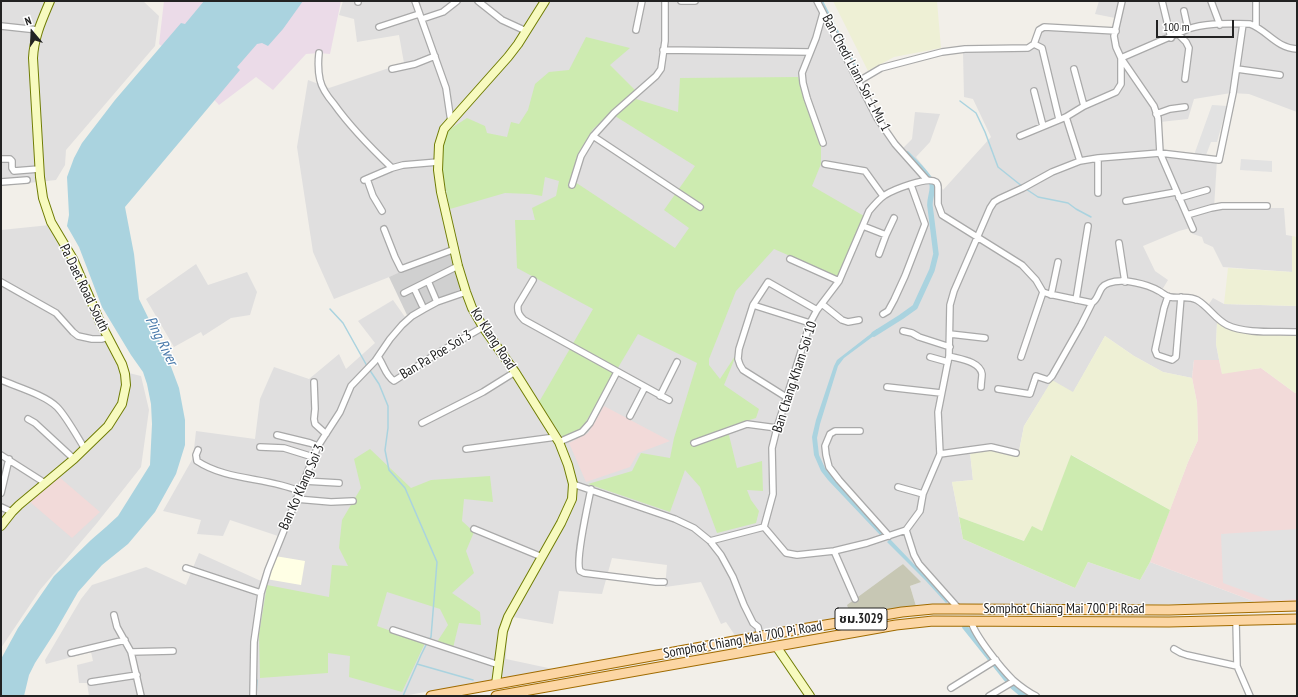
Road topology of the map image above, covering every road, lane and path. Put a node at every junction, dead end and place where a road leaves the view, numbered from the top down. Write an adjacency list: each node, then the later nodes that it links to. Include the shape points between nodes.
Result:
1 (50, 1): 24 (street, Pa Daet Road South)
2 (415, 1): 17 (street)
3 (457, 1): 17 (street, via 442,12)
4 (478, 1): 26 (street, via 502,20)
5 (545, 1): 26 (street, Ko Klang Road)
6 (642, 1): 25 (street)
7 (665, 1): 32 (street)
8 (682, 1): 9 (street)
9 (695, 1)
10 (818, 1): 16 (street, Ban Chedi Liam Soi 1 Mu 1)
11 (1122, 1): 27 (street)
12 (1162, 1): 29 (street)
13 (1211, 1): 19 (street)
14 (1256, 1): 21 (street)
15 (1184, 11): 23 (street)
16 (823, 13): 33 (street); 42 (street, Ban Chedi Liam Soi 1 Mu 1)
17 (421, 16): 22 (street); 35 (street)
18 (1243, 24): 19 (street); 21 (street); 39 (street)
19 (1220, 25): 23 (street)
20 (1, 26): 24 (street)
21 (1256, 26): 31 (street, via 1280,44)
22 (380, 27)
23 (1188, 29): 28 (street)
24 (38, 30): 63 (street, Pa Daet Road South, via 33,58)
25 (636, 30)
26 (526, 31): 47 (street, Ko Klang Road, via 508,57)
27 (1116, 31): 30 (street, via 1044,27 1039,30); 36 (street, via 1115,44)
28 (1178, 34): 29 (street); 41 (street, via 1189,48)
29 (1171, 38): 36 (street)
30 (1034, 44): 42 (street, via 1028,48 942,52 881,68); 50 (street, via 1042,48)
31 (1297, 49)
32 (663, 50): 33 (street); 53 (street, via 661,69 656,76 614,113)
33 (810, 52): 55 (street, via 802,73 803,83)
34 (319, 53): 62 (street, via 320,81 326,95 345,120)
35 (435, 56): 37 (street); 44 (street, via 446,88)
36 (1121, 58): 45 (street, via 1121,84 1116,92); 48 (street, via 1154,106)
37 (392, 69)
38 (1074, 69): 45 (street)
39 (1237, 69): 40 (street); 56 (street, via 1219,160)
40 (1280, 75)
41 (1185, 79)
42 (860, 80): 65 (street, Ban Chedi Liam Soi 1 Mu 1, via 877,118 895,144)
43 (1034, 91): 52 (street)
44 (448, 105): 47 (street); 51 (street)
45 (1084, 106): 49 (street)
46 (1185, 107): 48 (street)
47 (459, 112): 51 (street, Ko Klang Road)
48 (1156, 114): 56 (street)
49 (1066, 117): 50 (street); 59 (street)
50 (1060, 119): 52 (street)
51 (451, 122): 60 (street, Ko Klang Road, via 441,137)
52 (1043, 126): 54 (street)
53 (593, 136): 68 (street, via 581,156); 76 (street)
54 (1020, 136)
55 (823, 143)
56 (1160, 153): 57 (street); 70 (street)
57 (1098, 158): 59 (street); 71 (street)
58 (1, 159): 63 (street, via 10,159 14,171)
59 (1080, 161): 85 (street, via 994,202)
60 (438, 162): 62 (street); 87 (street, Ko Klang Road, via 441,192)
61 (825, 164): 72 (street, via 865,171)
62 (392, 168): 77 (street, via 365,180)
63 (39, 169): 118 (street, Pa Daet Road South, via 43,198 51,222 80,274)
64 (27, 180): 66 (street)
65 (930, 180): 67 (street, Ban Chang Kham Soi 10); 85 (street, via 938,184 938,204 942,215)
66 (1, 182)
67 (911, 184): 72 (street, Ban Chang Kham Soi 10); 111 (street, via 925,224 894,300 888,311)
68 (572, 185)
69 (1207, 190): 73 (street)
70 (1176, 192): 73 (street); 74 (street)
71 (1098, 193)
72 (884, 196): 80 (street, Ban Chang Kham Soi 10, via 870,211)
73 (1179, 198): 78 (street)
74 (1126, 201)
75 (1267, 206): 78 (street, via 1216,207)
76 (700, 207)
77 (382, 211)
78 (1187, 215): 83 (street)
79 (894, 218): 84 (street)
80 (863, 226): 84 (street); 94 (street, Ban Chang Kham Soi 10)
81 (1088, 226): 104 (street)
82 (384, 229): 87 (street, via 401,269)
83 (1193, 229)
84 (886, 235): 88 (street)
85 (977, 236): 100 (street, via 1022,265); 117 (street, via 950,305)
86 (1119, 243): 96 (street)
87 (455, 249): 91 (street, Ko Klang Road)
88 (879, 254)
89 (790, 259): 94 (street)
90 (1058, 262): 101 (street)
91 (458, 266): 92 (street); 99 (street, Ko Klang Road)
92 (428, 280): 97 (street); 105 (street)
93 (533, 280): 127 (street, via 518,305 519,315)
94 (839, 281): 107 (street, Ban Chang Kham Soi 10)
95 (1, 282): 118 (street, via 56,313 78,336 92,339)
96 (1125, 282): 102 (street, via 1139,284); 106 (street, via 1116,281 1104,285)
97 (414, 288): 98 (street); 108 (street)
98 (404, 292)
99 (466, 292): 105 (street, Ban Ko Klang Soi 3); 114 (street, Ko Klang Road)
100 (1043, 292): 101 (street); 123 (street)
101 (1051, 295): 104 (street)
102 (1168, 296): 103 (street); 103 (street, via 1155,350 1157,355 1172,360 1176,357)
103 (1181, 297): 116 (street, via 1199,301 1228,326 1249,330)
104 (1076, 300): 106 (street)
105 (437, 302): 121 (street, Ban Ko Klang Soi 3, via 412,316 402,325)
106 (1092, 303): 133 (street, via 1048,380 1036,376 1030,394)
107 (822, 304): 110 (street, Ban Chang Kham Soi 10); 112 (street, via 842,320)
108 (422, 305)
109 (753, 306): 110 (street, via 768,282); 113 (street); 136 (street, via 739,349 740,365)
110 (817, 310): 113 (street, Ban Chang Kham Soi 10)
111 (883, 314)
112 (859, 320)
113 (810, 323): 136 (street, Ban Chang Kham Soi 10)
114 (483, 327): 121 (street, Ban Pa Poe Soi 3, via 394,381 386,374); 126 (street, Ko Klang Road)
115 (903, 331): 120 (street)
116 (1297, 332)
117 (950, 334): 119 (street); 120 (street)
118 (108, 337): 149 (street, Pa Daet Road South, via 124,369 125,393 111,423)
119 (985, 338)
120 (950, 347): 124 (street)
121 (378, 357): 143 (street, Ban Ko Klang Soi 3, via 351,386 340,412)
122 (930, 357): 124 (street)
123 (1021, 357)
124 (949, 359): 132 (street, via 972,362 979,368 982,374); 134 (street)
125 (677, 362): 135 (street)
126 (515, 372): 140 (street, via 483,392); 145 (street, Ko Klang Road)
127 (617, 372): 130 (street); 145 (street, via 590,423 582,432)
128 (1, 380): 149 (street, via 52,403 59,409)
129 (314, 382): 143 (street, via 314,420)
130 (645, 387): 135 (street); 138 (street)
131 (887, 387): 134 (street)
132 (981, 387)
133 (998, 389)
134 (941, 394): 153 (street, via 938,412)
135 (660, 396): 137 (street)
136 (786, 397): 141 (street, Ban Chang Kham Soi 10)
137 (669, 400)
138 (630, 416)
139 (28, 419): 157 (street)
140 (422, 423)
141 (777, 428): 146 (street, via 747,424); 172 (street, Ban Chang Kham Soi 10, via 772,448 773,494)
142 (860, 431): 175 (street, via 835,431 830,434 825,446 829,467)
143 (326, 434): 147 (street, Ban Ko Klang Soi 3)
144 (277, 435): 147 (street)
145 (558, 440): 150 (street); 161 (street, Ko Klang Road)
146 (694, 443)
147 (318, 446): 155 (street, Ban Ko Klang Soi 3)
148 (260, 447): 155 (street, via 284,448)
149 (85, 449): 157 (street, Pa Daet Road South)
150 (466, 449)
151 (198, 450): 164 (street, via 196,458 202,464)
152 (1016, 453): 153 (street, via 991,447)
153 (940, 454): 166 (street)
154 (1, 455): 156 (street)
155 (313, 457): 158 (street, Ban Ko Klang Soi 3)
156 (9, 459): 159 (street); 165 (street)
157 (74, 459): 159 (street, Pa Daet Road South)
158 (304, 481): 160 (street); 164 (street, Ban Ko Klang Soi 3)
159 (45, 483): 170 (street, Pa Daet Road South)
160 (339, 484)
161 (573, 484): 163 (street); 178 (street, Ko Klang Road, via 572,498 567,510)
162 (898, 487): 166 (street)
163 (591, 489): 176 (street, via 682,522); 180 (street, via 584,521 578,567 580,571)
164 (299, 491): 167 (street, Ban Ko Klang Soi 3)
165 (1, 493)
166 (923, 494): 174 (street, via 920,511)
167 (296, 499): 168 (street); 181 (street, Ban Ko Klang Soi 3)
168 (353, 501)
169 (1, 507): 170 (street)
170 (12, 512): 171 (street, Pa Daet Road South)
171 (1, 526)
172 (764, 526): 176 (street); 177 (street, via 786,553 797,555)
173 (474, 529): 178 (street)
174 (906, 530): 175 (street); 184 (street, via 919,564)
175 (889, 536): 177 (street)
176 (710, 541): 190 (street, via 733,577)
177 (834, 551): 182 (street)
178 (542, 557): 198 (street, Ko Klang Road, via 508,617 503,631)
179 (186, 568): 181 (street)
180 (664, 582)
181 (261, 593): 206 (street, Ban Ko Klang Soi 3, via 254,642)
182 (855, 600)
183 (1297, 606): 184 (main road, Somphot Chiang Mai 700 Pi Road / ชม.3029, via 1169,610)
184 (959, 609): 190 (main road, Somphot Chiang Mai 700 Pi Road / ชม.3029, via 902,612)
185 (114, 615): 191 (street, via 117,627)
186 (1297, 619): 187 (main road, Somphot Chiang Mai 700 Pi Road / ชม.3029)
187 (1236, 620): 188 (main road, Somphot Chiang Mai 700 Pi Road / ชม.3029); 199 (street)
188 (971, 621): 192 (main road, Somphot Chiang Mai 700 Pi Road / ชม.3029, via 896,625); 197 (street)
189 (393, 630): 198 (street)
190 (760, 636): 203 (main road, Somphot Chiang Mai 700 Pi Road / ชม.3029)
191 (125, 640): 195 (street); 196 (street)
192 (776, 646): 208 (main road, Somphot Chiang Mai 700 Pi Road / ชม.3029); 209 (street)
193 (1174, 649): 199 (street, via 1187,655)
194 (173, 651): 195 (street)
195 (131, 652): 200 (street)
196 (71, 653)
197 (996, 660): 201 (street); 204 (street)
198 (499, 665): 203 (street, Ko Klang Road)
199 (1237, 666): 212 (street)
200 (137, 675): 202 (street); 205 (street)
201 (1014, 681): 210 (street); 211 (street)
202 (91, 682)
203 (496, 684): 207 (main road, Somphot Chiang Mai 700 Pi Road / ชม.3029)
204 (951, 688)
205 (141, 696)
206 (253, 696)
207 (431, 696)
208 (496, 696)
209 (810, 696)
210 (989, 696)
211 (1036, 696)
212 (1250, 696)

